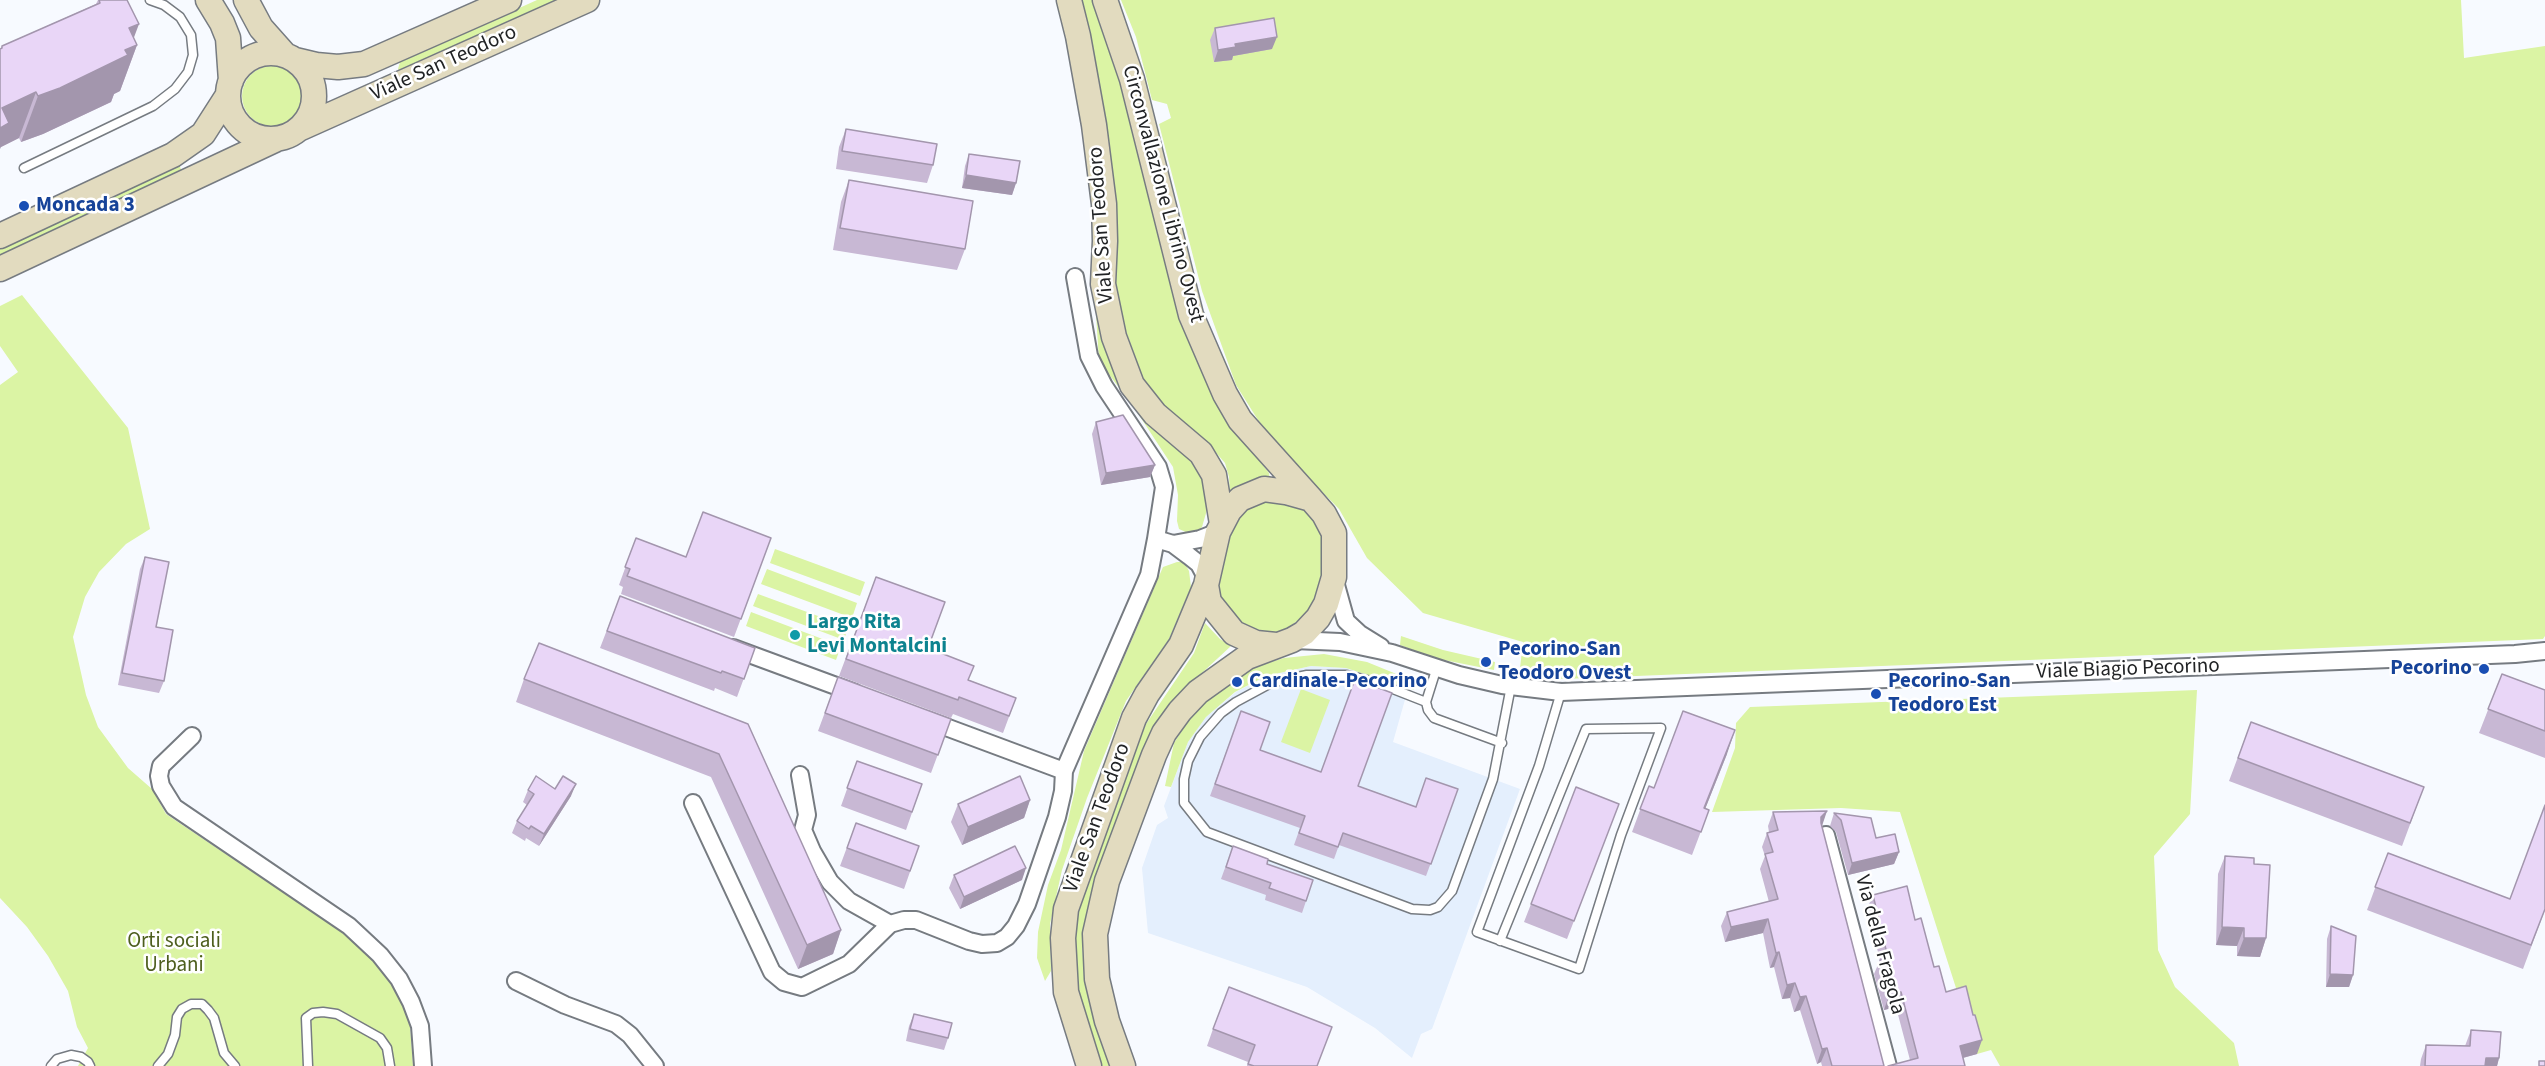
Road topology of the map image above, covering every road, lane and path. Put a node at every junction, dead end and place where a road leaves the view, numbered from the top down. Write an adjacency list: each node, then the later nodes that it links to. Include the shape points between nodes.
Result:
1 (150, 0): 13 (lane, via 180,17 191,35 194,55 188,72 175,89 153,106)
2 (209, 0): 3 (main road); 10 (main road, via 228,38)
3 (220, 0)
4 (246, 0): 9 (main road, via 261,28)
5 (509, 0): 9 (main road, via 364,64 316,66)
6 (587, 0): 11 (main road, Viale San Teodoro)
7 (1069, 0): 18 (main road, Viale San Teodoro, via 1094,124 1104,204 1103,284 1114,336 1132,385 1155,414 1201,453 1214,475)
8 (1105, 0): 17 (main road, Circonvallazione Librino Ovest, via 1132,79 1191,315 1240,420)
9 (290, 57): 10 (main road, via 263,53 253,57 243,63); 11 (main road, via 305,69 315,93 314,106)
10 (230, 88): 12 (main road, via 230,108 242,128 259,137); 14 (main road, via 203,134 190,145)
11 (301, 128): 12 (main road)
12 (277, 139): 15 (main road)
13 (24, 168)
14 (0, 236)
15 (0, 269)
16 (1075, 277): 19 (street, via 1089,356 1104,386 1158,467 1164,487)
17 (1311, 499): 18 (main road, via 1264,489 1240,499); 21 (main road, via 1334,532)
18 (1220, 528): 20 (street, via 1200,539); 22 (main road)
19 (1156, 539): 20 (street); 35 (street, via 1149,575)
20 (1173, 544): 22 (street, via 1199,564)
21 (1334, 577): 24 (main road, via 1318,618 1304,633); 26 (street, via 1346,621)
22 (1207, 582): 24 (main road, via 1209,602 1234,633 1256,643); 50 (main road, Viale San Teodoro, via 1181,645 1134,718 1066,909 1066,992)
23 (720, 643): 30 (street)
24 (1284, 643): 26 (street, via 1340,642); 51 (main road, via 1247,657 1198,692 1180,711 1164,733 1129,820 1102,899 1095,934 1097,979)
25 (2544, 652): 29 (street, Viale Biagio Pecorino)
26 (1392, 653): 27 (street, Viale Biagio Pecorino)
27 (1436, 670): 28 (street, Viale Biagio Pecorino); 31 (lane)
28 (1511, 686): 29 (street, Viale Biagio Pecorino); 34 (lane)
29 (1561, 692): 40 (lane, via 1539,766 1477,932)
30 (868, 698)
31 (1426, 702): 34 (lane, via 1434,718); 34 (lane, via 1347,675 1306,675 1273,682 1221,713 1200,737 1188,761 1184,803 1207,832 1412,909 1430,910 1452,891)
32 (912, 714): 35 (street)
33 (192, 736): 48 (street, via 161,766 161,786 174,807 349,926 380,955 411,1002 420,1026)
34 (1502, 743)
35 (1064, 771): 39 (street, via 1057,817 1038,873 1027,904 1007,937 997,943 982,944 916,920)
36 (800, 775): 39 (street, via 807,816 803,830 830,882 849,901)
37 (693, 803): 39 (street, via 772,972 784,982 802,987 849,964)
38 (1826, 835): 52 (street, Via della Fragola)
39 (890, 924)
40 (1500, 941): 40 (lane, via 1579,969 1621,834 1661,728 1586,729)
41 (516, 981): 49 (street, via 616,1024)
42 (51, 1066): 43 (lane, via 57,1059 71,1055 81,1057)
43 (90, 1066)
44 (158, 1066): 45 (lane, via 168,1054 177,1017 191,1004 202,1004 214,1018 224,1053)
45 (235, 1066)
46 (308, 1066): 47 (lane, via 306,1018 323,1012 337,1014 380,1038 387,1048)
47 (390, 1066)
48 (423, 1066)
49 (655, 1066)
50 (1089, 1066)
51 (1123, 1066)
52 (1888, 1066)

